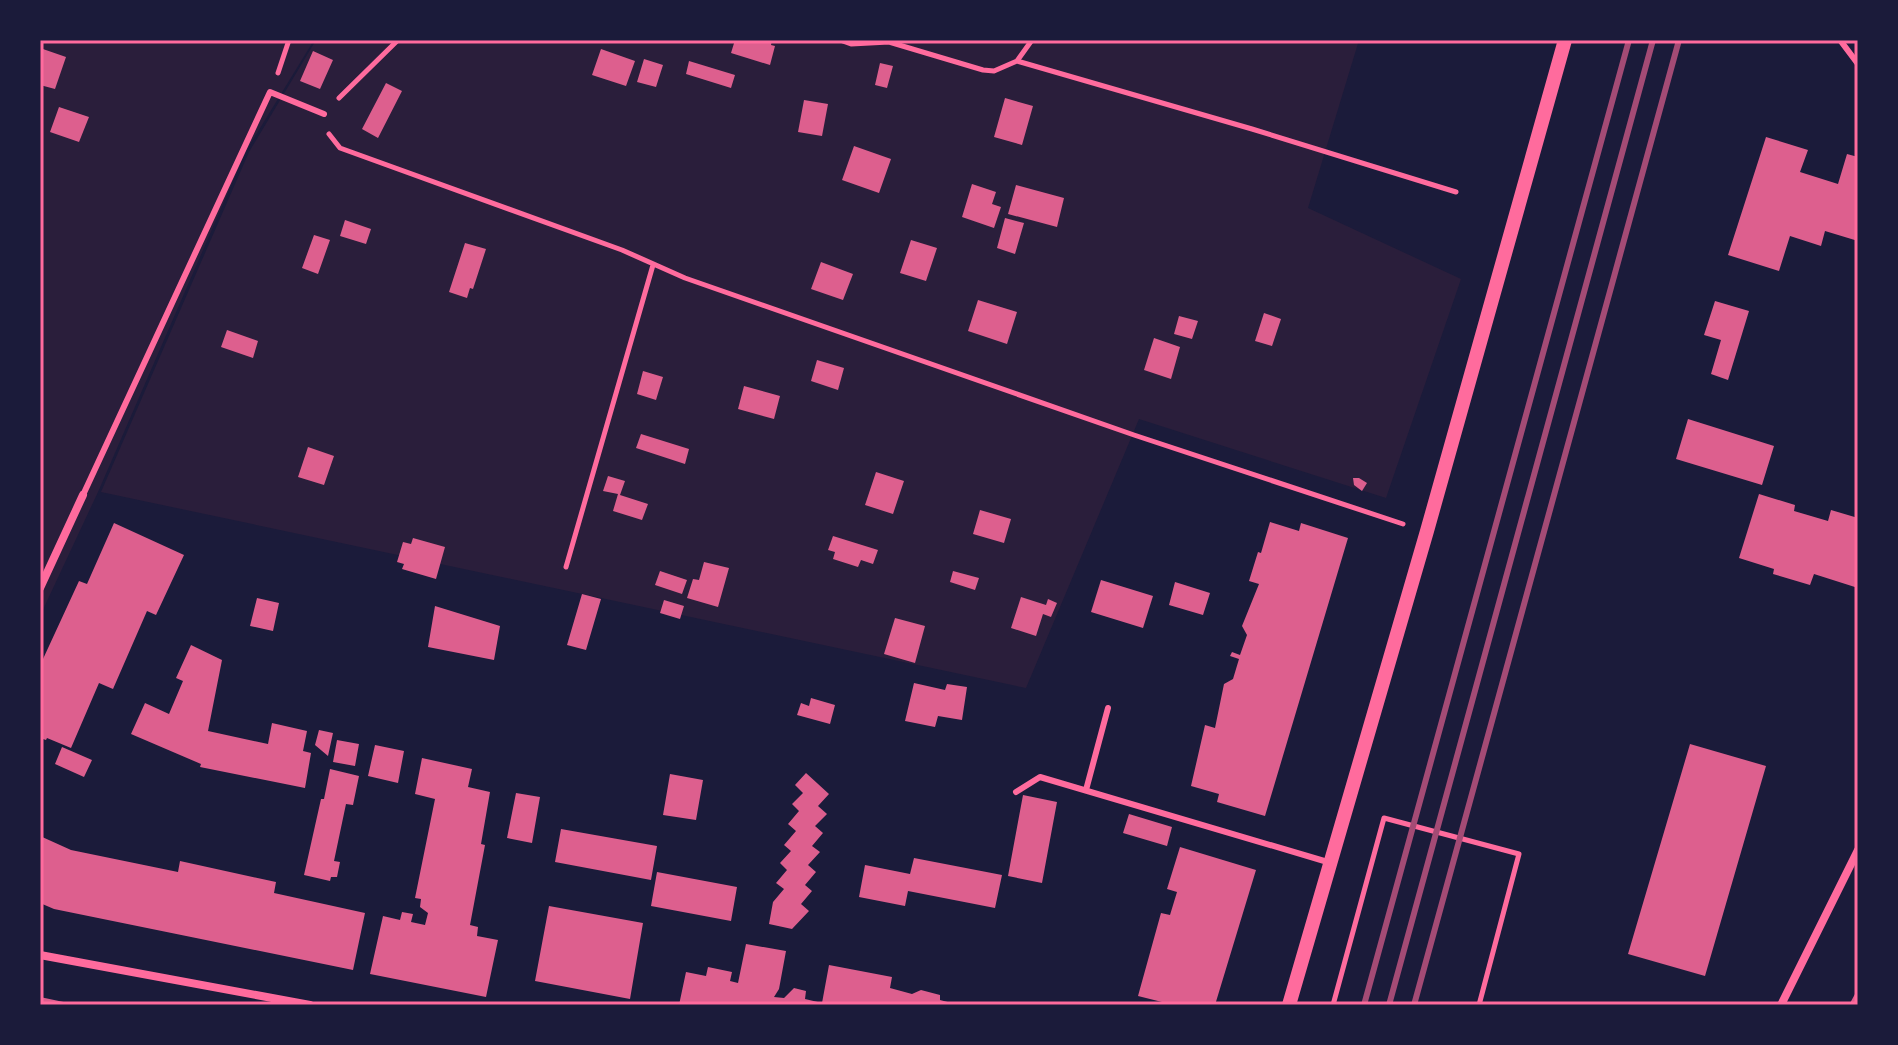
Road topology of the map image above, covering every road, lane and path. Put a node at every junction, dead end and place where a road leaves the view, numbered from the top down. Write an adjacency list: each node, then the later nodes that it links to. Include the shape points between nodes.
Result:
1 (289, 40): 9 (path)
2 (398, 40): 10 (path)
3 (840, 40): 7 (path, via 889,42 983,70)
4 (1032, 40): 7 (path)
5 (1565, 40): 14 (street)
6 (1840, 40): 8 (lane)
7 (1017, 61): 11 (path)
8 (1858, 64)
9 (270, 92): 10 (lane); 13 (lane)
10 (324, 114): 12 (path, via 328,133 340,148)
11 (1456, 192)
12 (653, 265): 14 (path, via 1108,426); 15 (path)
13 (83, 495): 16 (street)
14 (1427, 531): 21 (street)
15 (566, 567)
16 (40, 588)
17 (1108, 708): 18 (lane)
18 (1086, 790): 19 (lane, via 1040,777); 21 (lane)
19 (1016, 792)
20 (1858, 850): 27 (street)
21 (1331, 863): 24 (street)
22 (40, 955): 23 (street)
23 (310, 1005)
24 (1289, 1005)
25 (1333, 1005): 26 (path, via 1384,818 1519,854)
26 (1479, 1005)
27 (1781, 1005)

